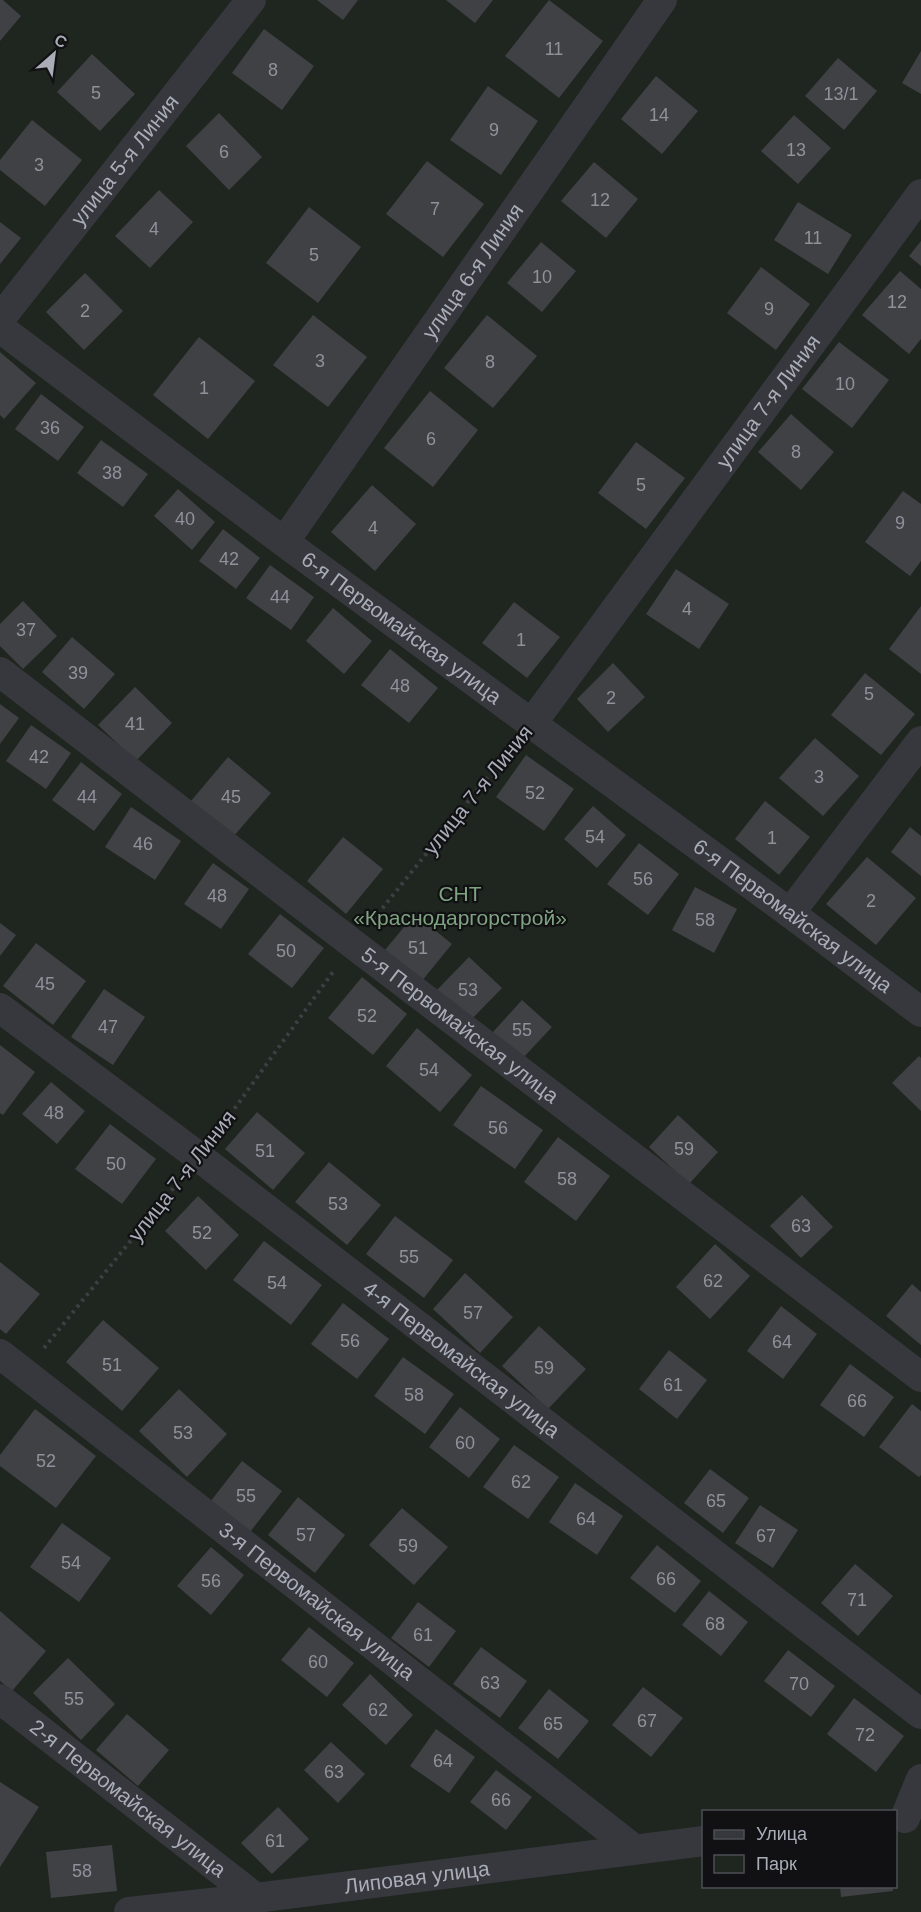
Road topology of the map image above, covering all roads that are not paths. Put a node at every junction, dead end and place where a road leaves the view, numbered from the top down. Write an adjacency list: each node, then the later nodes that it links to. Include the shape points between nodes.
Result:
1 (250, 0): 4 (street, улица 5-я Линия)
2 (662, 0): 6 (street, улица 6-я Линия)
3 (921, 194): 8 (street, улица 7-я Линия)
4 (0, 319)
5 (0, 328): 6 (street, 6-я Первомайская улица)
6 (284, 542): 8 (street, 6-я Первомайская улица)
7 (0, 672): 14 (street, 5-я Первомайская улица)
8 (532, 723): 10 (street, 6-я Первомайская улица)
9 (921, 741): 10 (street)
10 (790, 913): 12 (street, 6-я Первомайская улица)
11 (0, 1008): 16 (street, 4-я Первомайская улица)
12 (921, 1012)
13 (0, 1354): 20 (street, 3-я Первомайская улица)
14 (921, 1377)
15 (0, 1699): 21 (street, 2-я Первомайская улица)
16 (921, 1714)
17 (921, 1779): 18 (street)
18 (907, 1818)
19 (702, 1841): 20 (street, Липовая улица)
20 (634, 1849): 21 (street, Липовая улица)
21 (256, 1898): 22 (street, Липовая улица)
22 (129, 1912)

